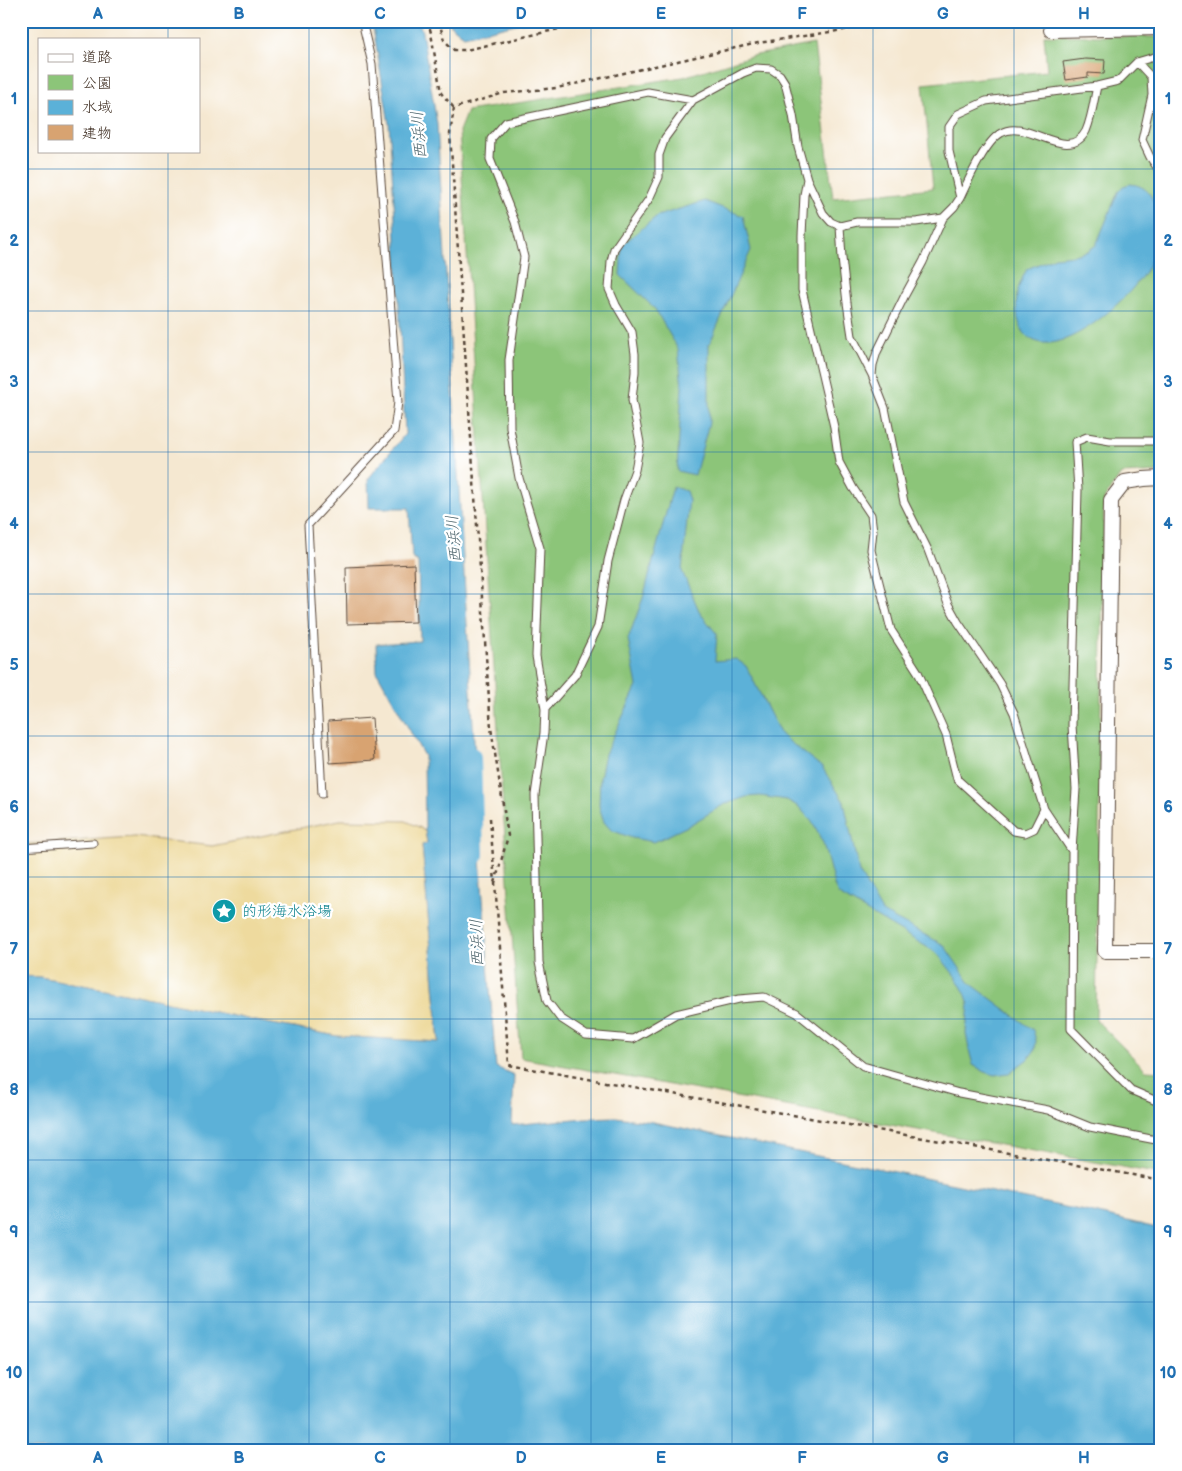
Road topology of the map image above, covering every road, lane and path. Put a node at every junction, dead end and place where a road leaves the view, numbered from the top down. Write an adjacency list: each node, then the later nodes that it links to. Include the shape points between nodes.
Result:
1 (362, 21): 22 (lane, via 372,64 398,402 394,431 308,525)
2 (428, 21): 12 (path, via 441,93)
3 (439, 21): 4 (path, via 444,40 454,50 466,50)
4 (594, 21)
5 (902, 21): 12 (path, via 758,42 557,88 504,93)
6 (1161, 28): 7 (street)
7 (1051, 30)
8 (1161, 55): 9 (lane)
9 (1137, 62): 10 (lane, via 1118,81); 13 (lane, via 1151,77 1152,95 1142,140)
10 (1097, 86): 15 (lane, via 1086,130 1080,139 1062,144 1025,131 1013,129 1001,133 986,149); 15 (lane, via 986,101 958,114 949,127 949,151)
11 (693, 100): 14 (lane, via 756,68 771,69 780,75 785,84); 21 (lane, via 665,138 659,155 659,177 649,199 614,248 611,260 609,289 632,332 635,354 632,400 640,443 608,561 598,627 575,675); 21 (lane, via 648,92 506,122 491,139 490,160 515,222 524,257 509,360 510,428 519,478 540,548 536,656)
12 (454, 108): 28 (path, via 450,134 492,728 508,836)
13 (1161, 173)
14 (807, 179): 17 (lane, via 824,213 831,222); 23 (lane, via 802,290 839,462 871,515 871,550 891,630 918,672 946,735 957,778 1014,831 1025,833 1034,829)
15 (960, 198): 16 (lane)
16 (944, 218): 17 (lane, via 916,222 858,222); 18 (lane, via 877,352)
17 (840, 226): 18 (lane, via 852,336)
18 (872, 375): 23 (lane, via 885,408 904,502 928,550 948,604 1004,691)
19 (1161, 441): 27 (lane, via 1087,438 1075,442 1078,490 1072,725 1076,789)
20 (1161, 478): 29 (street, via 1125,482 1111,500 1105,951)
21 (545, 709): 31 (lane, via 535,796 539,962 547,1001 560,1018 586,1035 633,1039 676,1014 739,999 764,997 796,1013 863,1066 959,1093 1048,1110 1090,1127)
22 (322, 794)
23 (1044, 809): 27 (lane)
24 (490, 818): 28 (path)
25 (93, 843): 26 (lane)
26 (21, 848)
27 (1072, 851): 30 (lane, via 1071,1029 1130,1090)
28 (495, 883): 32 (path, via 509,1065)
29 (1161, 951)
30 (1161, 1103)
31 (1161, 1140)
32 (1161, 1180)

